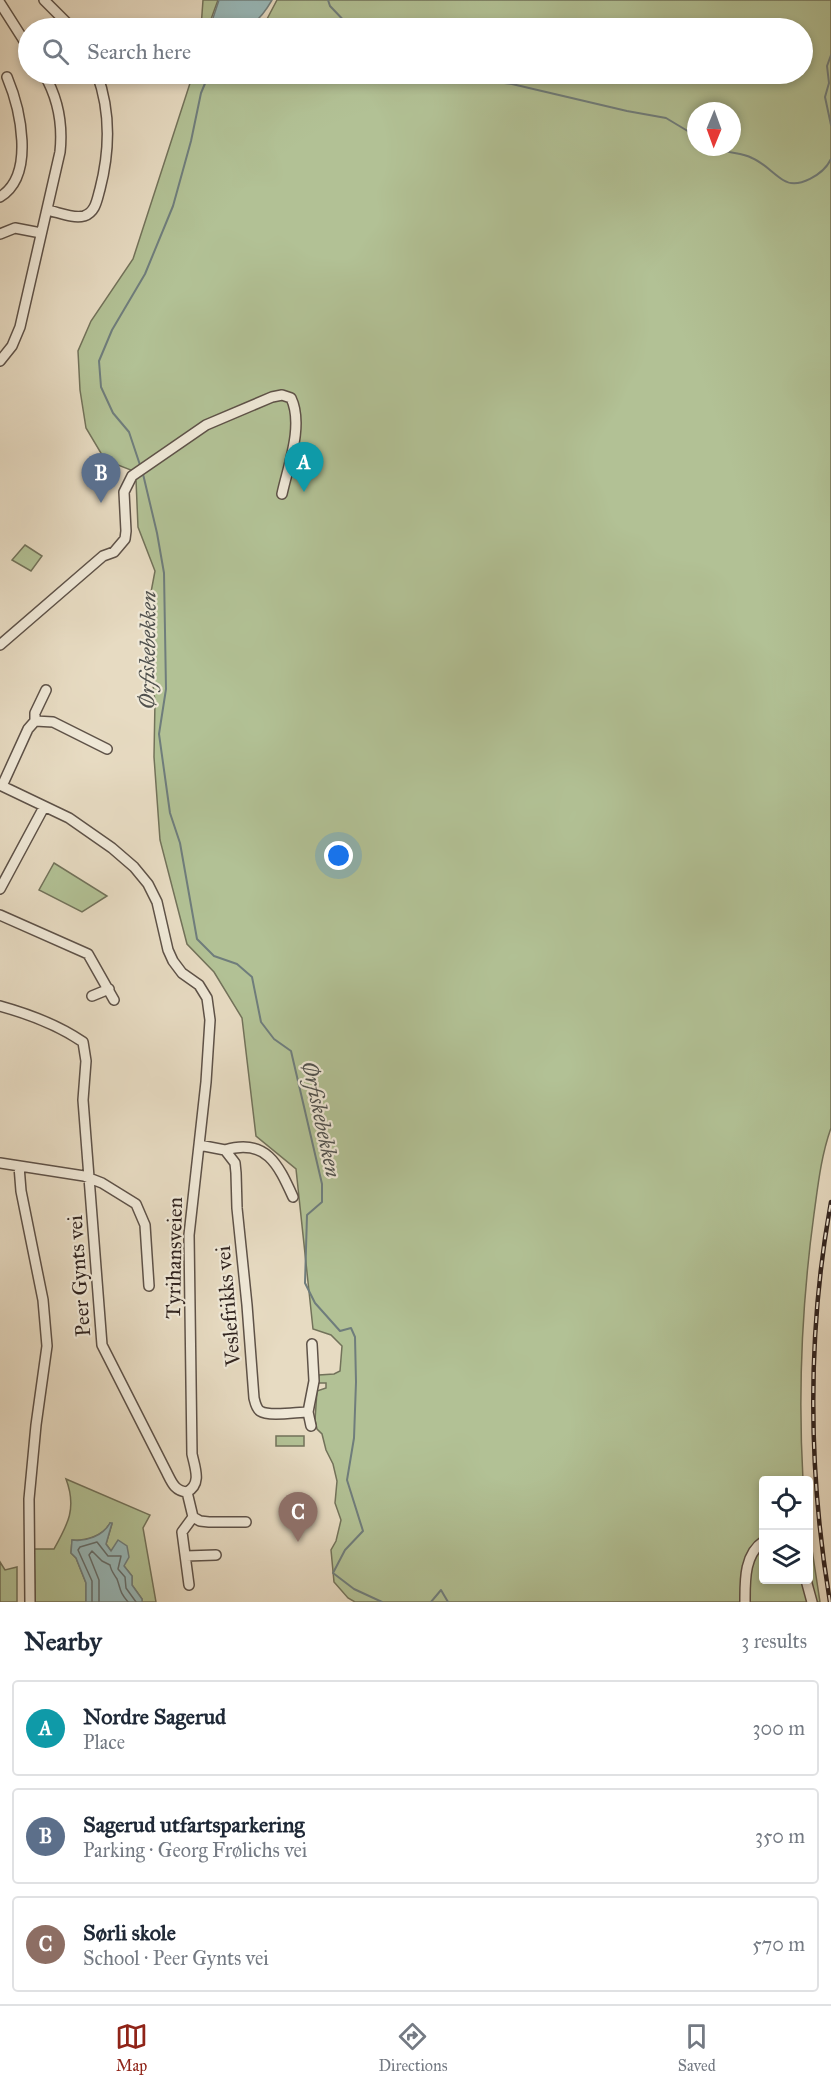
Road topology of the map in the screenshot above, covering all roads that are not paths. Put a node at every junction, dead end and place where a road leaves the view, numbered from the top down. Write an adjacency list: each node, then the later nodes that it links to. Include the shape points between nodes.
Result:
1 (44, 0): 3 (street)
2 (0, 3): 4 (street)
3 (62, 18)
4 (18, 31)
5 (8, 77): 8 (street, via 20,116 20,165 16,179)
6 (48, 84): 9 (street, via 57,104 61,135)
7 (100, 84): 9 (street, via 109,133 95,206 81,216)
8 (0, 197)
9 (47, 210): 11 (street)
10 (0, 234): 11 (street, via 15,228)
11 (41, 234): 12 (street, via 18,334)
12 (0, 361)
13 (282, 494): 14 (street, via 292,454 295,414 291,398 282,395 206,425 132,476 124,492 125,539)
14 (0, 645)
15 (46, 690): 16 (street, via 35,712)
16 (35, 721): 17 (street, via 53,722); 18 (street)
17 (107, 749)
18 (1, 786): 19 (street, Tyrihansveien)
19 (44, 807): 20 (street); 26 (street, Tyrihansveien, via 69,818 134,867 157,902 168,950 182,973 199,985 207,998 210,1020)
20 (0, 889)
21 (0, 915): 22 (street, via 88,954)
22 (109, 989): 23 (street); 24 (street)
23 (92, 996)
24 (114, 1000)
25 (0, 1006): 30 (street, Peer Gynts vei, via 26,1014 83,1042)
26 (199, 1145): 27 (street); 36 (street, Tyrihansveien, via 189,1235 192,1454 196,1482)
27 (225, 1150): 31 (street, via 250,1146 260,1149 284,1176); 34 (street, Veslefrikks vei, via 235,1163 256,1406 259,1411 270,1413)
28 (0, 1163): 29 (street)
29 (20, 1166): 30 (street); 44 (street, via 48,1346 29,1499)
30 (90, 1179): 32 (street, via 136,1204 145,1225); 36 (street, Peer Gynts vei, via 102,1345 166,1473 175,1487)
31 (293, 1197)
32 (149, 1286)
33 (312, 1344): 34 (street, via 314,1381)
34 (308, 1412): 35 (street)
35 (311, 1426)
36 (187, 1492): 37 (street)
37 (193, 1517): 38 (street, via 209,1522); 41 (street, via 182,1532)
38 (246, 1522)
39 (759, 1545): 45 (street, via 745,1575)
40 (216, 1555): 41 (street)
41 (186, 1556): 43 (street)
42 (807, 1584): 46 (street)
43 (189, 1585)
44 (30, 1602)
45 (745, 1602)
46 (812, 1602)

